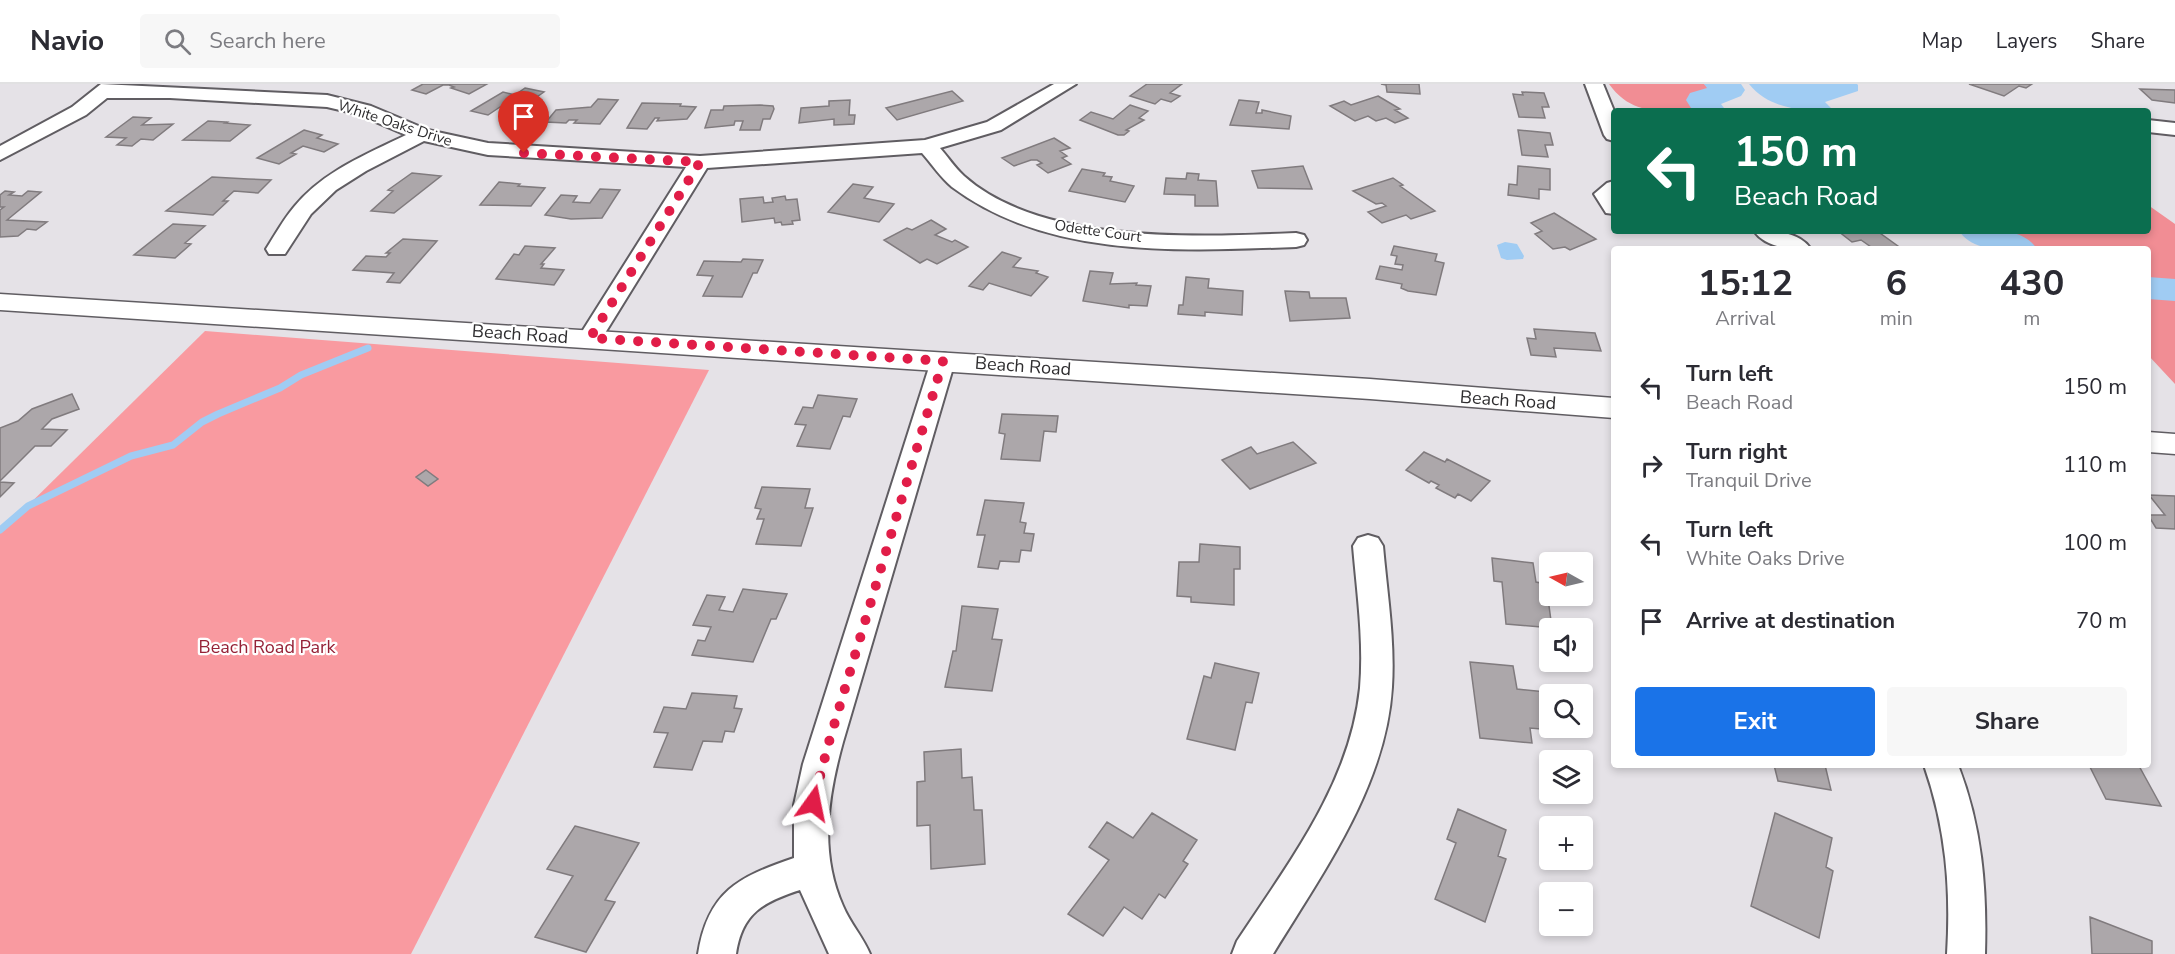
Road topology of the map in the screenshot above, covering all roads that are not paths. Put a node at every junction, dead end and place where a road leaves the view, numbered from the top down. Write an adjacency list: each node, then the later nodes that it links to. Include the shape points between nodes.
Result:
1 (1067, 84): 8 (street, White Oaks Drive, via 994,126)
2 (1594, 84): 5 (street)
3 (109, 88): 7 (street, White Oaks Drive, via 327,101 364,110); 9 (street, via 64,120)
4 (2151, 126): 6 (street)
5 (1611, 127)
6 (2175, 129)
7 (422, 135): 10 (street, White Oaks Drive, via 511,152); 16 (street, via 323,192 302,211)
8 (927, 146): 10 (street, White Oaks Drive); 14 (street, Odette Court, via 945,169 973,193 1045,224 1139,238 1232,243)
9 (0, 154)
10 (700, 162): 18 (street)
11 (1611, 190): 12 (street, via 1605,195)
12 (1611, 204)
13 (1771, 234): 15 (street)
14 (1296, 240)
15 (1794, 246)
16 (278, 249)
17 (0, 302): 18 (street, Beach Road)
18 (590, 338): 19 (street, Beach Road)
19 (943, 361): 20 (street, Beach Road); 25 (street, via 816,785 810,822)
20 (1611, 408)
21 (2151, 442): 22 (street)
22 (2175, 444)
23 (1368, 546): 28 (street, via 1376,689 1364,748 1323,837)
24 (1942, 768): 29 (street, via 1965,844 1969,890)
25 (812, 869): 26 (street, via 769,882 741,899 728,916); 27 (street, via 826,913)
26 (717, 954)
27 (851, 954)
28 (1251, 954)
29 (1966, 954)

